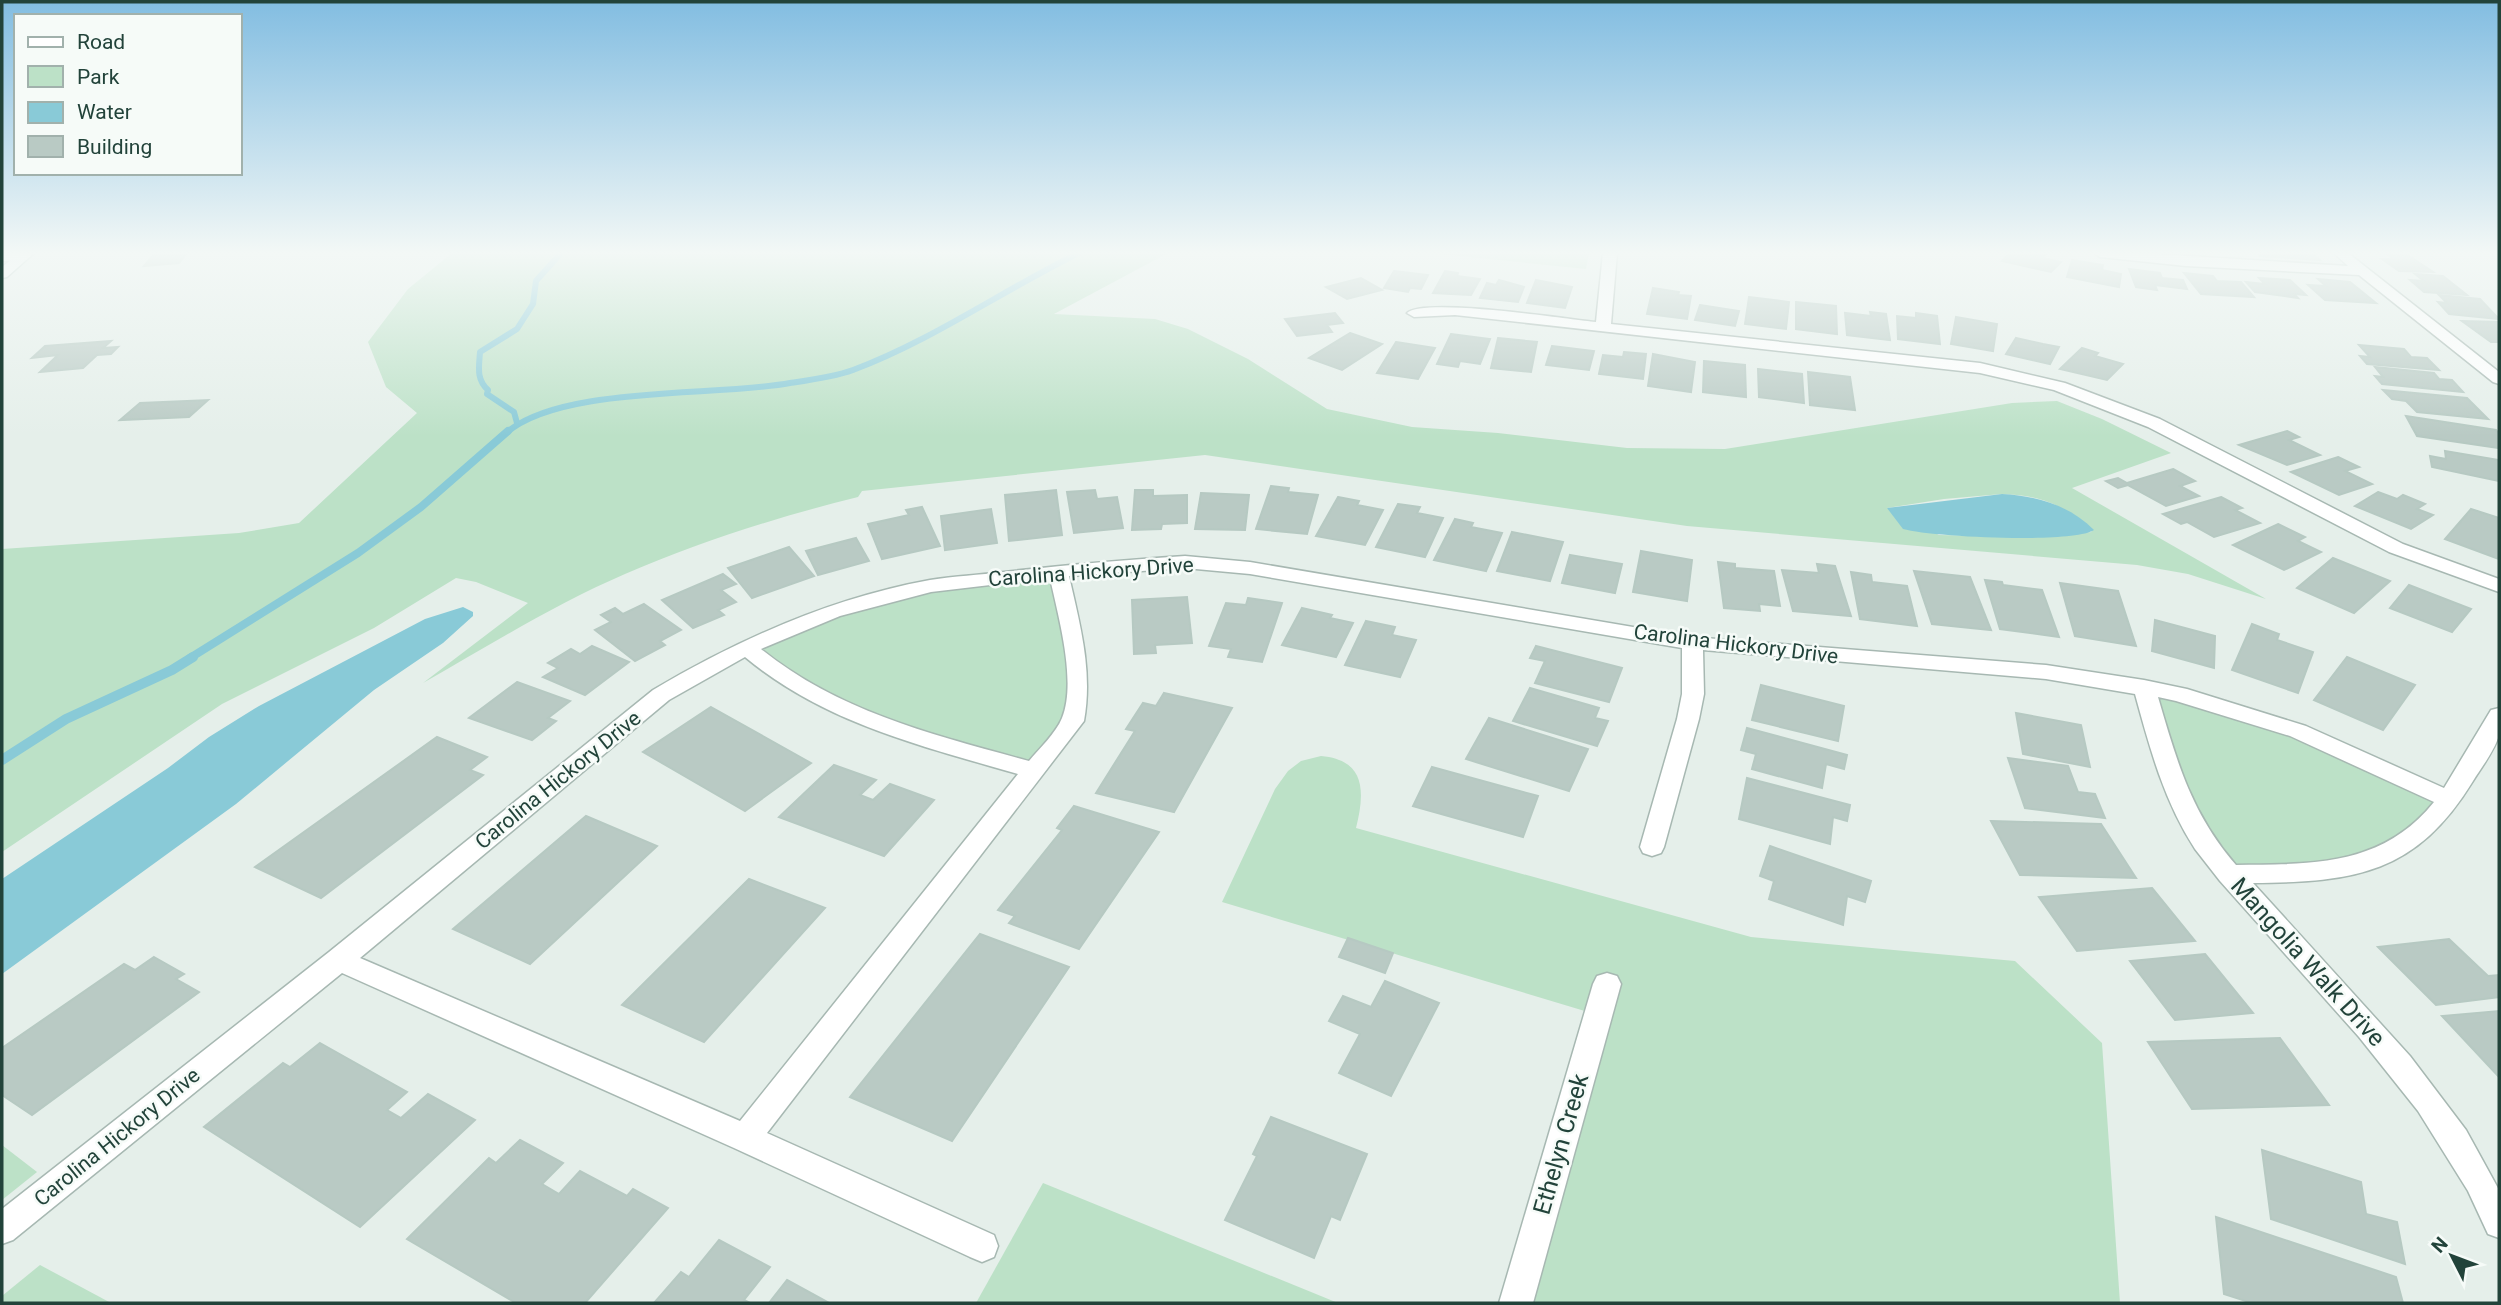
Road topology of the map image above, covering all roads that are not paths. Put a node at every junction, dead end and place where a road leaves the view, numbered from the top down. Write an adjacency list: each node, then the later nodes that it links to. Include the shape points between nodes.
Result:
1 (1482, 314): 4 (street)
2 (1604, 314): 4 (street)
3 (2416, 314): 5 (street)
4 (1603, 327): 7 (street, via 1980,368 2059,386 2154,423 2396,548)
5 (2499, 379)
6 (1058, 572): 8 (street, Carolina Hickory Drive, via 1185,562 1250,568); 9 (street, Carolina Hickory Drive, via 930,586 833,612); 12 (street, via 1070,631 1076,711 1068,731)
7 (2499, 586)
8 (1692, 643): 10 (street, Carolina Hickory Drive, via 2046,672); 14 (street, via 1693,694)
9 (746, 647): 12 (street, via 810,694 861,717); 16 (street, Carolina Hickory Drive, via 661,695)
10 (2144, 687): 13 (street, Carolina Hickory Drive, via 2207,700 2298,731); 15 (street, Mangolia Walk Drive, via 2186,813)
11 (2499, 715): 13 (street)
12 (1035, 771): 18 (street)
13 (2448, 799): 15 (street, via 2409,842 2368,863 2300,873)
14 (1652, 847)
15 (2229, 874): 19 (street, Mangolia Walk Drive, via 2412,1077 2455,1136)
16 (339, 960): 18 (street); 20 (street, Carolina Hickory Drive)
17 (1607, 984): 22 (street, Ethelyn Creek)
18 (744, 1138): 21 (street)
19 (2499, 1223)
20 (2, 1229)
21 (982, 1246)
22 (1516, 1303)

